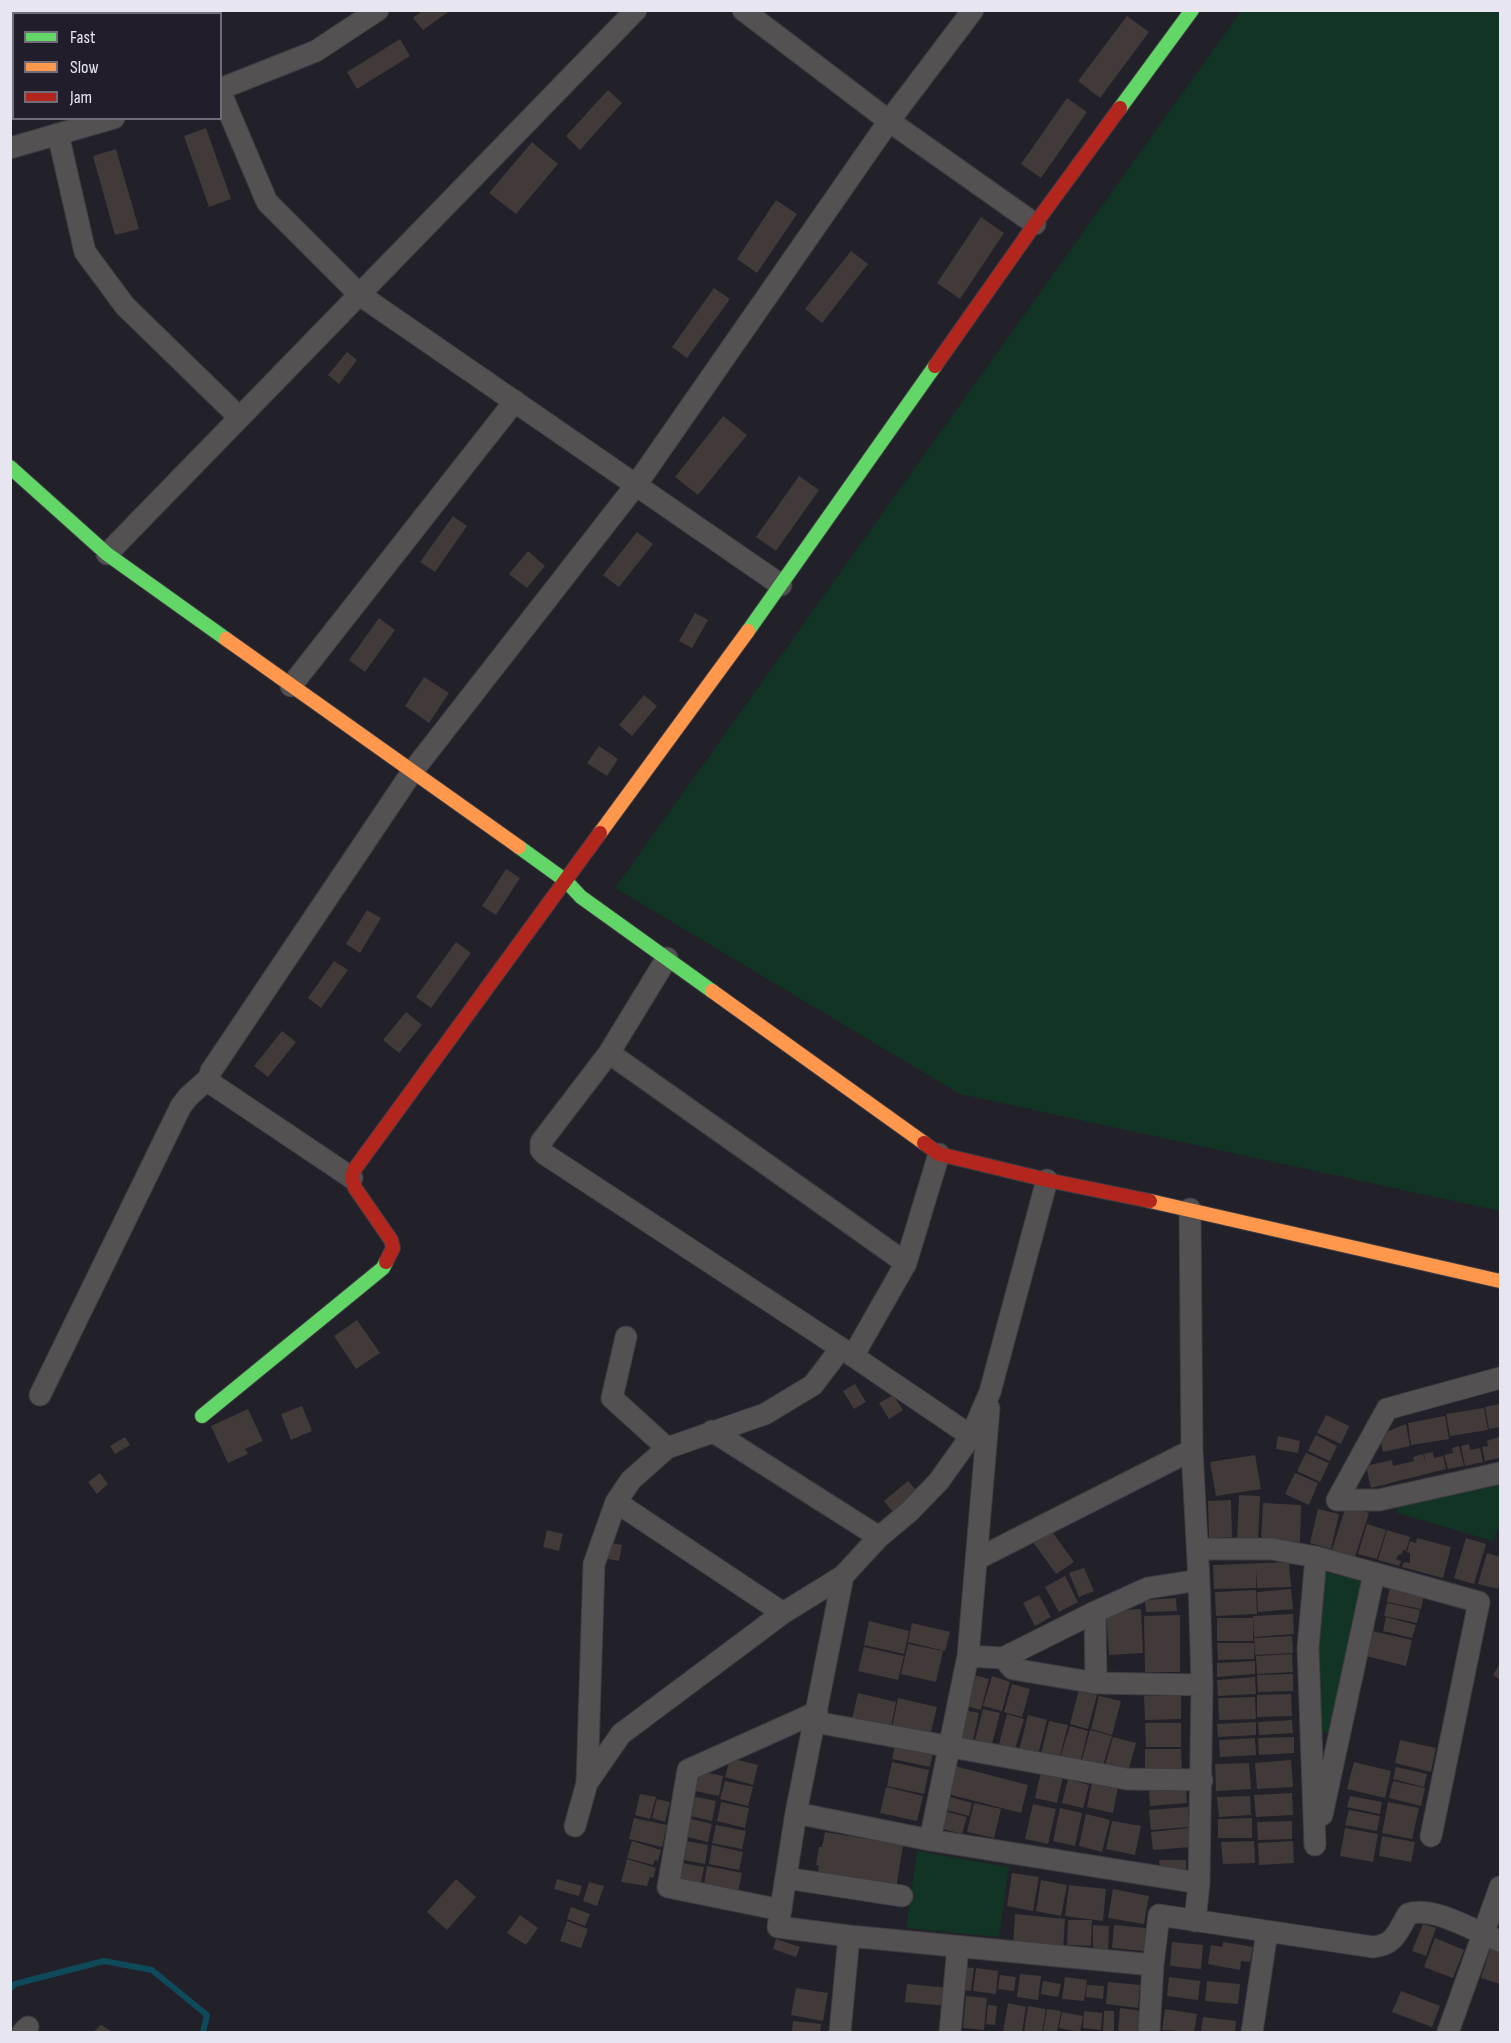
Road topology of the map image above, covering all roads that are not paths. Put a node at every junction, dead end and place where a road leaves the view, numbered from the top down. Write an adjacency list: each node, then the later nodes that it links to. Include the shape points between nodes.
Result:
1 (378, 10): 6 (street, via 316,51)
2 (636, 10): 13 (street)
3 (743, 10): 9 (street)
4 (973, 10): 9 (street)
5 (1192, 10): 12 (street)
6 (222, 89)
7 (222, 95): 13 (street, via 267,202)
8 (107, 120): 10 (street)
9 (889, 121): 12 (street); 17 (street)
10 (58, 134): 11 (street); 15 (street, via 85,252 124,306)
11 (10, 148)
12 (1035, 224): 19 (street)
13 (360, 295): 14 (street); 15 (street)
14 (515, 402): 17 (street); 20 (street)
15 (239, 417): 18 (street)
16 (10, 466): 18 (street)
17 (636, 485): 19 (street); 21 (street)
18 (107, 554): 20 (street)
19 (781, 585): 22 (street)
20 (291, 686): 21 (street)
21 (412, 772): 22 (street); 25 (street)
22 (566, 881): 23 (street, via 581,897); 27 (street, via 354,1170)
23 (667, 958): 24 (street); 26 (street)
24 (609, 1053): 30 (street); 33 (street, via 541,1142 541,1150)
25 (209, 1078): 27 (street, via 212,1084); 36 (street, via 182,1106)
26 (939, 1154): 28 (street); 30 (street)
27 (352, 1178): 37 (street, via 391,1240 393,1248 383,1268)
28 (1047, 1180): 29 (street); 35 (street)
29 (1190, 1209): 31 (street); 41 (street)
30 (906, 1263): 33 (street)
31 (1500, 1281)
32 (626, 1337): 40 (street, via 612,1398)
33 (847, 1352): 38 (street, via 813,1385 765,1414); 39 (street)
34 (1500, 1378): 42 (street, via 1387,1408 1336,1500 1379,1500)
35 (990, 1392): 39 (street); 47 (street)
36 (40, 1395)
37 (202, 1416)
38 (712, 1431): 40 (street); 44 (street)
39 (971, 1436): 44 (street, via 939,1481)
40 (667, 1448): 43 (street, via 631,1480)
41 (1192, 1450): 45 (street); 47 (street)
42 (1500, 1473)
43 (616, 1502): 51 (street); 60 (street, via 594,1564)
44 (879, 1537): 49 (street)
45 (1198, 1549): 46 (street, via 1272,1549); 50 (street)
46 (1316, 1557): 48 (street); 48 (street, via 1308,1648 1316,1845)
47 (977, 1559): 53 (street)
48 (1374, 1574): 63 (street, via 1479,1602)
49 (843, 1576): 51 (street); 57 (street)
50 (1199, 1580): 52 (street, via 1148,1588); 56 (street)
51 (783, 1612): 60 (street, via 621,1734)
52 (1095, 1612): 54 (street); 55 (street)
53 (968, 1656): 54 (street); 58 (street)
54 (1003, 1658): 55 (street, via 1013,1668)
55 (1096, 1683): 56 (street)
56 (1202, 1685): 59 (street)
57 (816, 1717): 58 (street); 61 (street); 69 (street, via 688,1770 668,1887)
58 (949, 1748): 59 (street, via 1127,1779); 64 (street)
59 (1202, 1780): 66 (street)
60 (587, 1783): 62 (street)
61 (796, 1813): 64 (street); 65 (street)
62 (575, 1826)
63 (1431, 1836)
64 (930, 1840): 66 (street)
65 (786, 1878): 68 (street); 69 (street)
66 (1199, 1883): 70 (street)
67 (1500, 1887): 73 (street)
68 (902, 1896)
69 (781, 1910): 72 (street, via 778,1927)
70 (1195, 1921): 71 (street); 75 (street, via 1159,1915)
71 (1267, 1932): 73 (street, via 1383,1946 1391,1942 1408,1914 1416,1911 1436,1914); 79 (street)
72 (849, 1936): 74 (street); 76 (street)
73 (1492, 1938): 80 (street)
74 (958, 1947): 75 (street); 77 (street)
75 (1153, 1965): 78 (street)
76 (840, 2032)
77 (950, 2032)
78 (1149, 2032)
79 (1252, 2032)
80 (1448, 2032)

